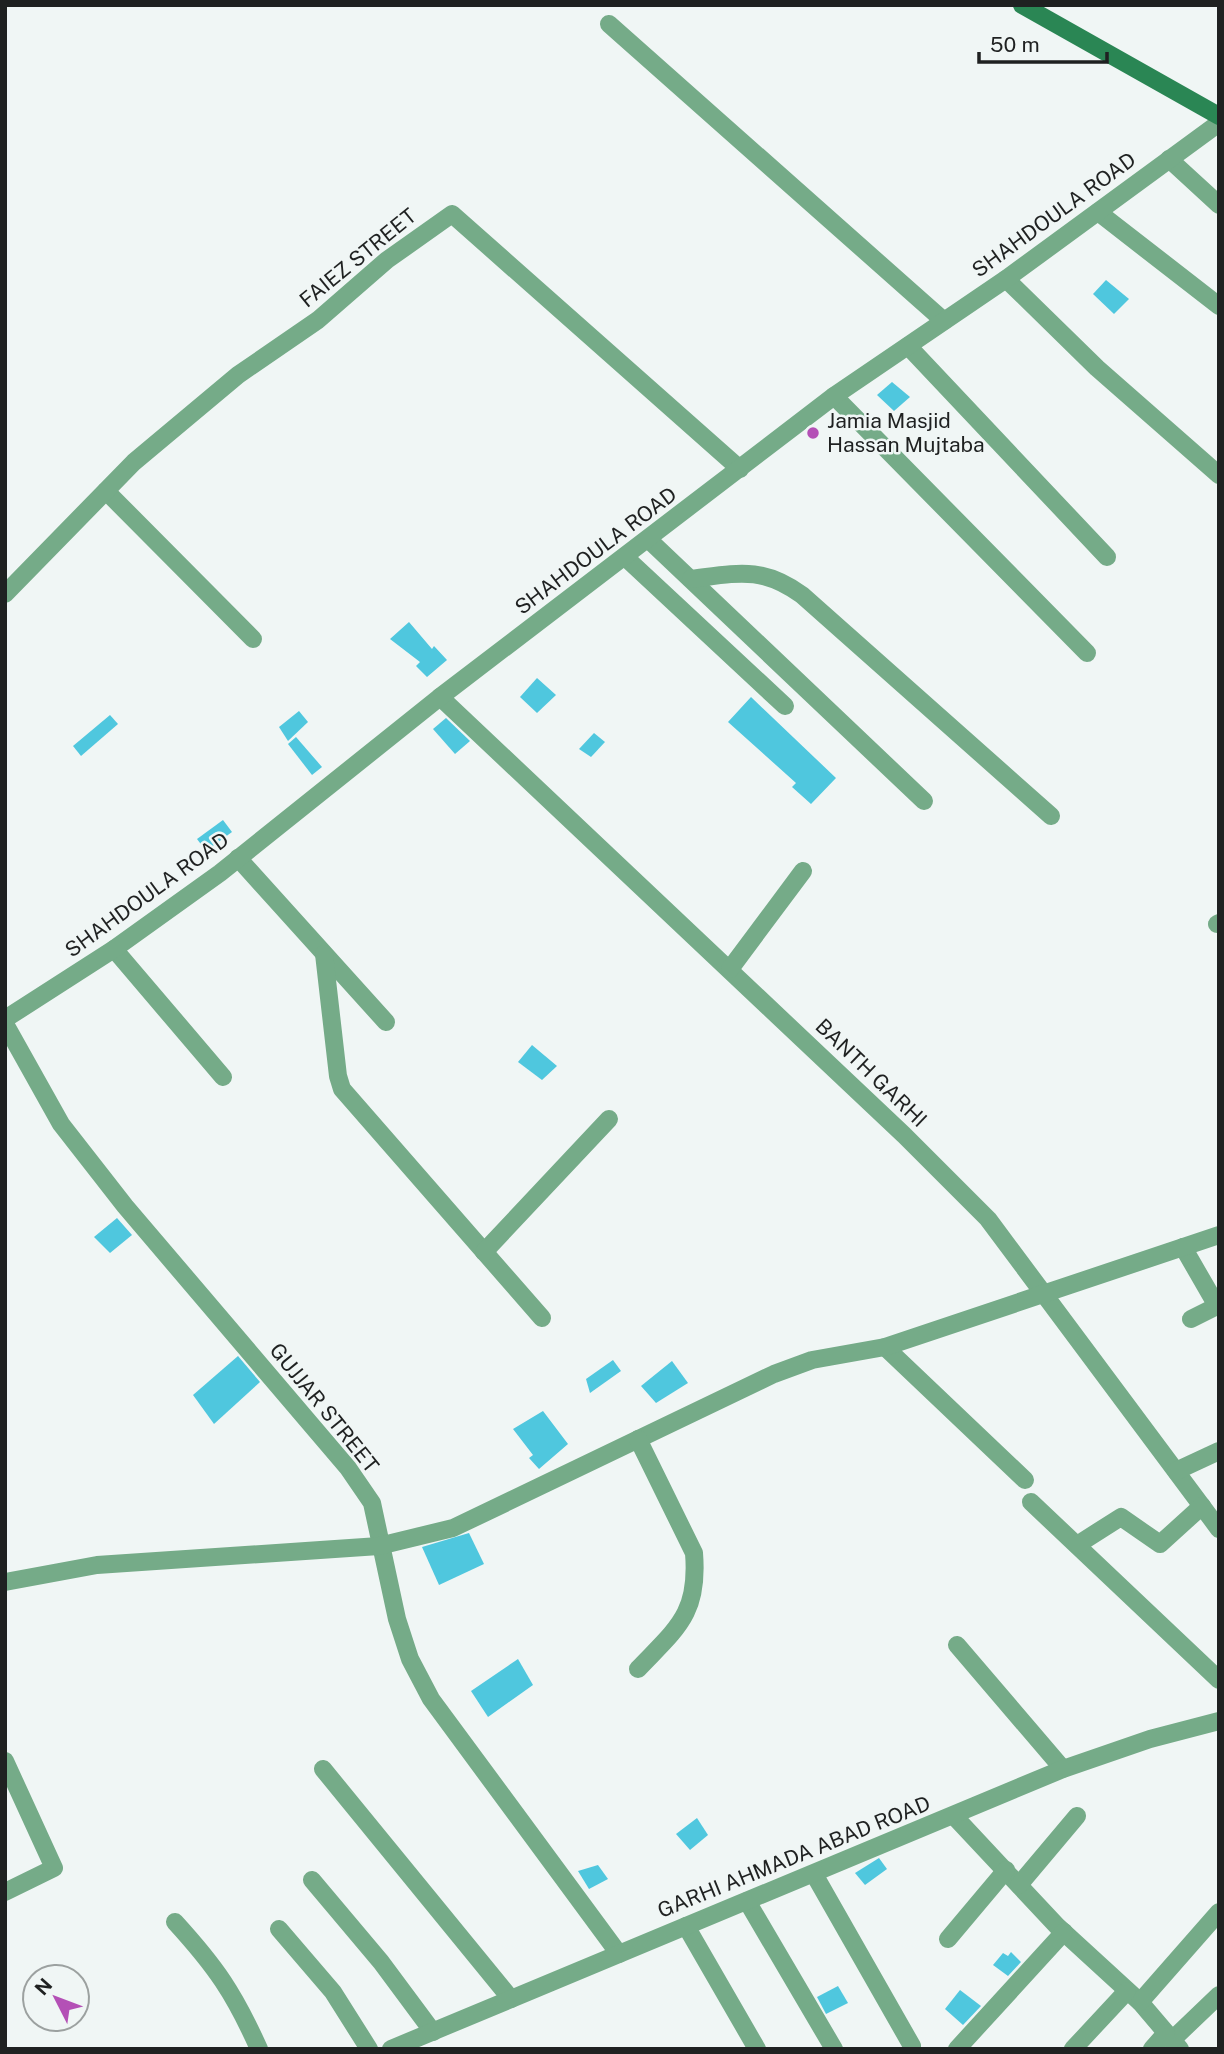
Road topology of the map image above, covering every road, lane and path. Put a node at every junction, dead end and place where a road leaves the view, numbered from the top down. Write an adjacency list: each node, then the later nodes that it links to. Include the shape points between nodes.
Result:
1 (1021, 5): 3 (main road)
2 (609, 24): 10 (street)
3 (1219, 116)
4 (1219, 123): 5 (street, SHAHDOULA ROAD)
5 (1169, 159): 6 (street); 7 (street, SHAHDOULA ROAD)
6 (1219, 205)
7 (1098, 212): 8 (street, SHAHDOULA ROAD); 9 (street)
8 (1006, 279): 10 (street, SHAHDOULA ROAD); 14 (street, via 1097,368)
9 (1219, 306)
10 (944, 321): 11 (street, SHAHDOULA ROAD)
11 (908, 346): 12 (street, SHAHDOULA ROAD); 17 (street)
12 (834, 396): 13 (street, SHAHDOULA ROAD); 22 (street)
13 (740, 469): 15 (street, FAIEZ STREET, via 452,214 387,260 318,320 238,375); 16 (street, SHAHDOULA ROAD)
14 (1219, 475)
15 (106, 491): 20 (street, FAIEZ STREET); 21 (street)
16 (649, 540): 18 (street, SHAHDOULA ROAD); 19 (street)
17 (1107, 556)
18 (626, 558): 23 (street, SHAHDOULA ROAD); 24 (street)
19 (691, 579): 25 (street); 26 (street, via 743,572 781,580)
20 (5, 594)
21 (253, 639)
22 (1087, 653)
23 (440, 697): 27 (street, SHAHDOULA ROAD); 31 (street, BANTH GARHI)
24 (785, 706)
25 (924, 801)
26 (1051, 816)
27 (238, 858): 29 (street, SHAHDOULA ROAD); 30 (street)
28 (803, 871): 31 (street)
29 (114, 949): 32 (street, SHAHDOULA ROAD); 34 (street)
30 (324, 954): 33 (street); 38 (street, via 342,1088)
31 (730, 969): 39 (street, BANTH GARHI, via 988,1219)
32 (5, 1022): 52 (street, GUJJAR STREET, via 61,1124 348,1468 372,1503)
33 (386, 1022)
34 (223, 1077)
35 (609, 1119): 38 (street)
36 (1219, 1235): 37 (street)
37 (1183, 1247): 39 (street); 40 (street)
38 (484, 1252): 41 (street)
39 (1043, 1293): 43 (street); 46 (street, BANTH GARHI)
40 (1218, 1305): 42 (street)
41 (542, 1318)
42 (1191, 1319)
43 (885, 1347): 44 (street, via 813,1360 774,1374); 47 (street)
44 (638, 1439): 52 (street, via 453,1528); 55 (street, via 694,1553 695,1573 686,1617)
45 (1219, 1451): 46 (street)
46 (1176, 1471): 49 (street, BANTH GARHI)
47 (1026, 1480)
48 (1031, 1502): 51 (street)
49 (1202, 1506): 50 (street, BANTH GARHI); 51 (street, via 1160,1544 1121,1517)
50 (1219, 1529)
51 (1077, 1545): 56 (street)
52 (379, 1546): 53 (street, via 97,1565); 75 (street, GUJJAR STREET, via 410,1659 430,1699)
53 (5, 1581)
54 (957, 1645): 60 (street)
55 (638, 1669)
56 (1219, 1680)
57 (1217, 1724): 60 (street, GARHI AHMADA ABAD ROAD, via 1150,1739)
58 (5, 1761): 67 (street, via 54,1868)
59 (323, 1769): 78 (street)
60 (1063, 1769): 61 (street, GARHI AHMADA ABAD ROAD)
61 (954, 1816): 63 (street); 64 (street, GARHI AHMADA ABAD ROAD)
62 (1077, 1816): 66 (street)
63 (1006, 1870): 66 (street); 74 (street)
64 (814, 1874): 68 (street, GARHI AHMADA ABAD ROAD); 81 (street)
65 (312, 1880): 79 (street)
66 (1019, 1885): 73 (street)
67 (5, 1892)
68 (747, 1901): 71 (street, GARHI AHMADA ABAD ROAD); 86 (street)
69 (1219, 1912): 77 (street)
70 (175, 1922): 83 (street, via 237,2000)
71 (686, 1926): 75 (street, GARHI AHMADA ABAD ROAD); 85 (street)
72 (279, 1929): 84 (street, via 333,1993)
73 (1064, 1932): 77 (street); 87 (street)
74 (948, 1939)
75 (619, 1954): 78 (street, GARHI AHMADA ABAD ROAD)
76 (1219, 1995): 80 (street)
77 (1134, 1997): 80 (street); 88 (street)
78 (511, 1999): 79 (street, GARHI AHMADA ABAD ROAD)
79 (433, 2032): 82 (street, GARHI AHMADA ABAD ROAD)
80 (1173, 2041): 89 (street)
81 (912, 2046)
82 (394, 2048)
83 (259, 2049)
84 (369, 2049)
85 (757, 2049)
86 (834, 2049)
87 (957, 2049)
88 (1073, 2049)
89 (1152, 2049)

